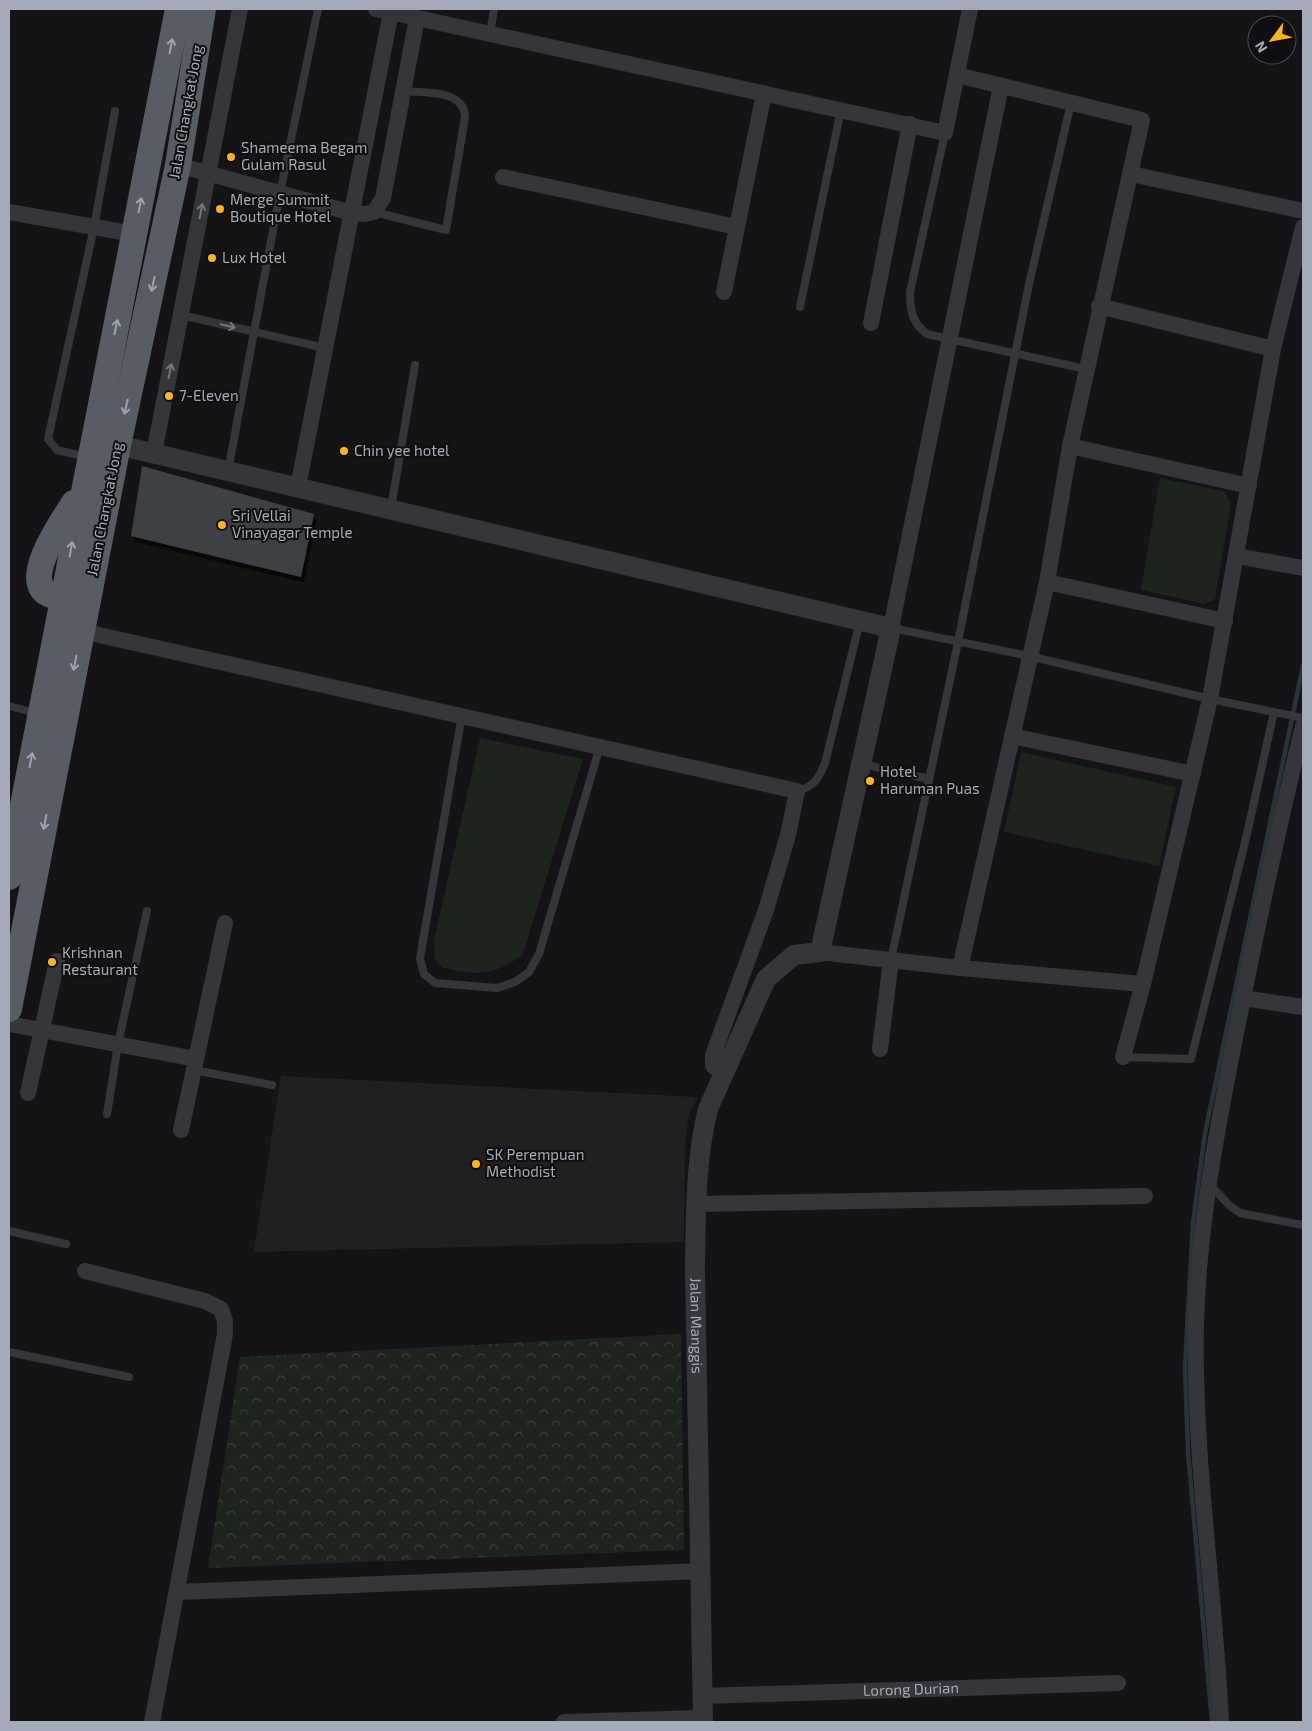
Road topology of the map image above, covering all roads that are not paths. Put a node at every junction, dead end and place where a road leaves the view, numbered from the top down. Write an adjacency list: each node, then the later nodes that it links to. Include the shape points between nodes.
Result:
1 (178, 9): 31 (highway, Jalan Changkat Jong, one-way to 1)
2 (203, 9): 19 (highway, Jalan Changkat Jong)
3 (240, 9): 20 (street)
4 (318, 9): 23 (lane)
5 (494, 9): 9 (lane)
6 (970, 9): 10 (street)
7 (384, 11): 8 (street); 27 (street)
8 (417, 18): 9 (street); 12 (street)
9 (490, 34): 13 (street)
10 (957, 75): 11 (street); 18 (street)
11 (1000, 86): 14 (street); 40 (street)
12 (403, 91): 26 (street, via 384,198); 26 (lane, via 448,95 465,107 446,230)
13 (764, 93): 15 (street); 29 (street)
14 (1071, 103): 21 (street, via 1142,120); 43 (lane)
15 (841, 109): 17 (street); 36 (lane)
16 (116, 111): 28 (lane)
17 (910, 124): 18 (street); 38 (street)
18 (945, 133): 40 (lane, via 910,292 910,308 920,328 927,334)
19 (178, 165): 20 (street); 32 (highway, Jalan Changkat Jong)
20 (208, 173): 23 (street); 37 (street, one-way to 20)
21 (1131, 174): 24 (street); 35 (street)
22 (503, 177): 29 (street)
23 (280, 193): 27 (street); 39 (lane)
24 (1303, 211)
25 (9, 212): 28 (street)
26 (374, 212): 27 (street)
27 (352, 213): 41 (street)
28 (94, 227): 31 (street); 49 (lane, via 48,439 57,450)
29 (737, 227): 34 (street)
30 (1303, 227): 42 (street)
31 (134, 234): 33 (highway, Jalan Changkat Jong)
32 (163, 236): 33 (highway, via 154,236 146,242); 46 (highway, Jalan Changkat Jong, one-way to 46)
33 (124, 288): 49 (highway, Jalan Changkat Jong, one-way to 33)
34 (724, 292)
35 (1100, 306): 42 (street); 45 (street)
36 (800, 307)
37 (181, 316): 39 (lane, one-way to 39); 48 (street, one-way to 37)
38 (871, 324)
39 (253, 332): 41 (lane); 50 (lane)
40 (948, 339): 43 (lane); 61 (street)
41 (326, 348): 52 (street)
42 (1273, 350): 51 (street)
43 (1015, 353): 45 (lane); 63 (lane)
44 (415, 365): 53 (lane)
45 (1086, 369): 47 (street)
46 (118, 445): 48 (street); 54 (highway, Jalan Changkat Jong)
47 (1070, 446): 51 (street); 57 (street)
48 (154, 453): 50 (street)
49 (89, 458): 58 (highway, Jalan Changkat Jong, one-way to 49, via 45,592 39,572 49,546 82,488)
50 (228, 471): 52 (street)
51 (1249, 486): 55 (street)
52 (298, 487): 53 (street)
53 (391, 509): 59 (street)
54 (98, 546): 58 (highway, via 80,584 74,592); 62 (highway, Jalan Changkat Jong)
55 (1236, 556): 56 (street); 60 (street)
56 (1303, 568)
57 (1047, 582): 60 (street); 64 (street)
58 (62, 597): 68 (highway)
59 (860, 621): 61 (street); 76 (lane, via 825,763 818,779 808,789)
60 (1225, 621): 65 (street)
61 (890, 628): 63 (lane); 73 (street)
62 (81, 631): 69 (street); 87 (highway, Jalan Changkat Jong, one-way to 87)
63 (958, 642): 64 (lane); 75 (lane)
64 (1029, 656): 65 (lane); 71 (street)
65 (1210, 699): 67 (lane); 74 (street)
66 (9, 706): 68 (lane)
67 (1276, 712): 70 (lane); 92 (lane, via 1191,1059)
68 (40, 714): 77 (highway, one-way to 68)
69 (462, 714): 72 (street); 72 (lane, via 420,958 424,974 435,983 497,988 515,982 529,972 538,954)
70 (1302, 720): 85 (street)
71 (1012, 736): 74 (street); 83 (street)
72 (600, 746): 76 (street)
73 (861, 764): 75 (lane); 80 (street)
74 (1193, 774): 84 (street)
75 (929, 779): 81 (lane)
76 (798, 791): 94 (street, via 766,910 713,1055 713,1066)
77 (9, 877)
78 (147, 911): 90 (lane)
79 (225, 923): 93 (street)
80 (820, 952): 81 (street); 94 (street, Jalan Manggis, via 794,954 766,979)
81 (891, 960): 83 (street); 91 (street)
82 (57, 961): 89 (street)
83 (960, 968): 84 (street)
84 (1143, 984): 92 (street)
85 (1243, 998): 86 (street); 99 (street)
86 (1303, 1007)
87 (9, 1009)
88 (9, 1024): 89 (street)
89 (43, 1030): 90 (street); 96 (street)
90 (118, 1044): 93 (street); 97 (lane)
91 (880, 1049)
92 (1124, 1057)
93 (195, 1064): 95 (lane); 98 (street)
94 (723, 1074): 101 (street, Jalan Manggis, via 702,1131)
95 (272, 1085)
96 (28, 1093)
97 (107, 1114)
98 (182, 1130)
99 (1208, 1184): 102 (lane, via 1240,1213); 115 (street, via 1198,1274 1196,1394)
100 (1145, 1196): 101 (street)
101 (696, 1204): 108 (street, Jalan Manggis, via 696,1363)
102 (1303, 1225)
103 (9, 1231): 104 (lane)
104 (66, 1244)
105 (85, 1271): 109 (street, via 204,1301 221,1309 225,1321 226,1334)
106 (9, 1352): 107 (lane)
107 (129, 1378)
108 (702, 1571): 109 (street); 111 (street, Jalan Manggis)
109 (178, 1592): 113 (street)
110 (1118, 1683): 111 (street, Lorong Durian)
111 (703, 1696): 112 (street, Jalan Manggis)
112 (703, 1720): 114 (street)
113 (152, 1722)
114 (564, 1722)
115 (1221, 1722)

